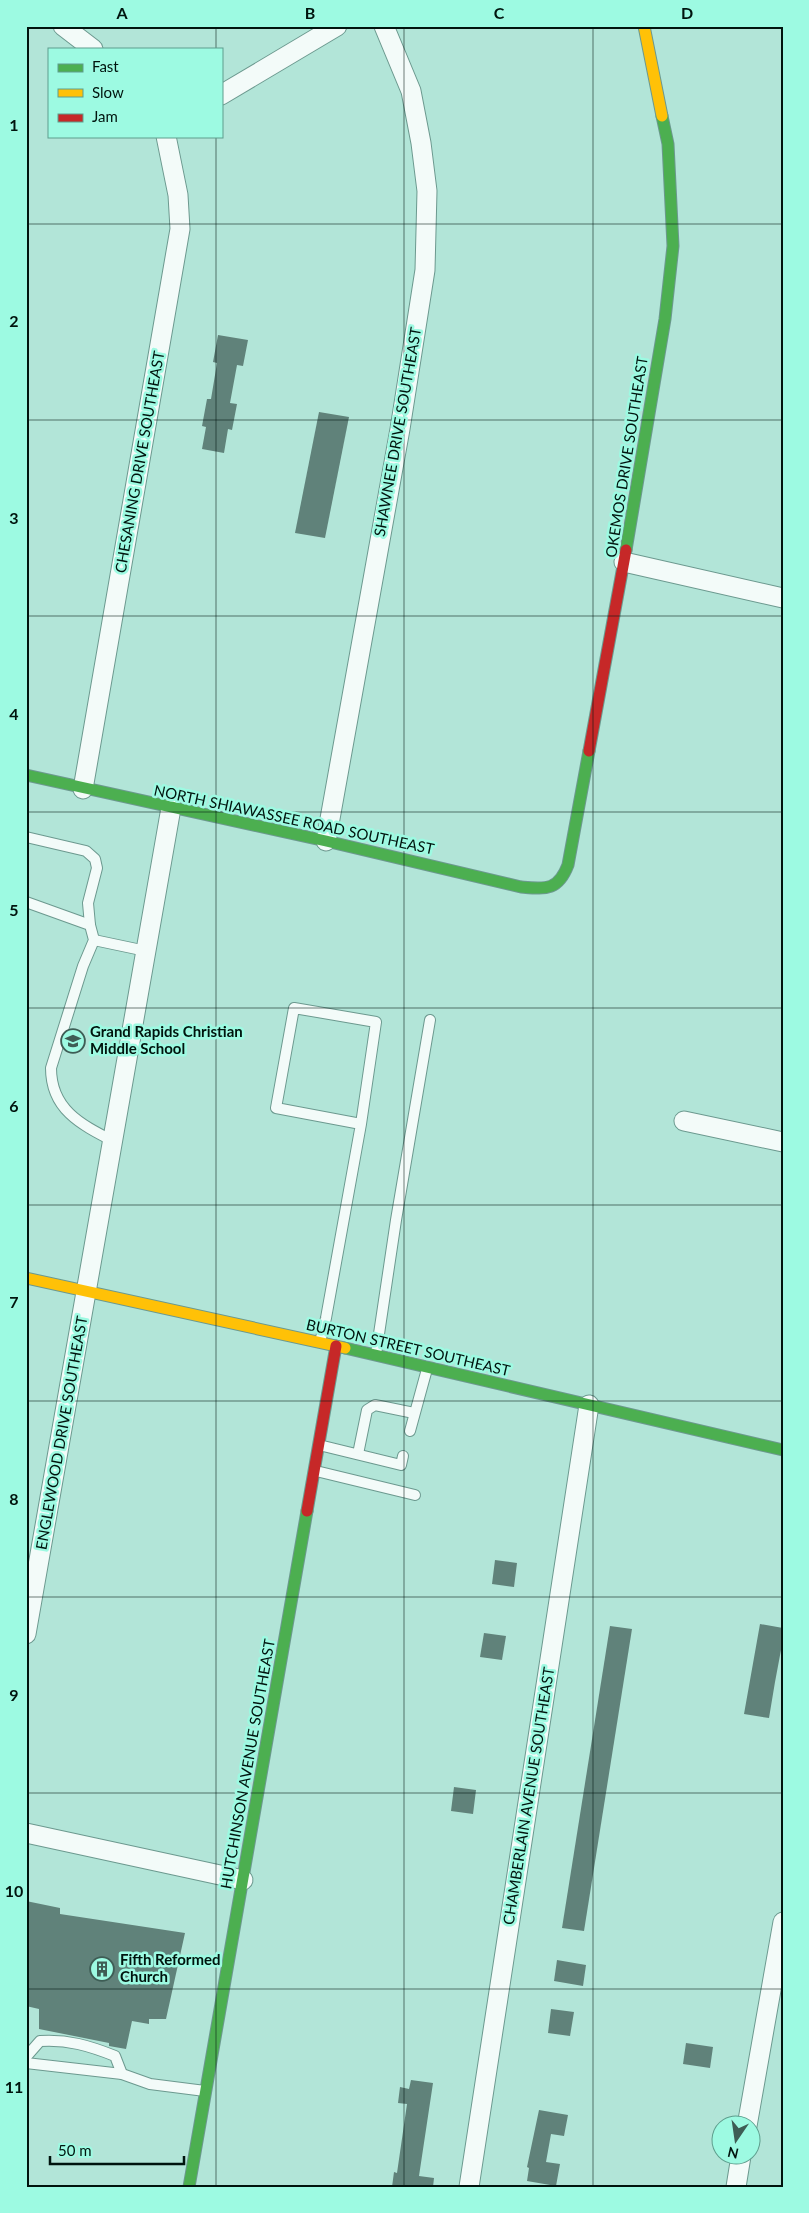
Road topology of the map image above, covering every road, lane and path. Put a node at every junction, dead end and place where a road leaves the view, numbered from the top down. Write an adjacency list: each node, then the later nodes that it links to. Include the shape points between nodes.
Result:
1 (63, 26): 5 (street)
2 (337, 26): 6 (street)
3 (384, 26): 14 (street, SHAWNEE DRIVE SOUTHEAST, via 411,91 421,143 427,191 425,270 400,429)
4 (644, 26): 8 (street, OKEMOS DRIVE SOUTHEAST, via 668,144 673,246 665,319)
5 (92, 48)
6 (222, 94)
7 (166, 138): 11 (street, CHESANING DRIVE SOUTHEAST, via 178,196 180,229)
8 (624, 562): 9 (street); 15 (street, OKEMOS DRIVE SOUTHEAST, via 568,865 564,878)
9 (783, 598)
10 (26, 775): 11 (street, NORTH SHIAWASSEE ROAD SOUTHEAST)
11 (83, 789): 12 (street, NORTH SHIAWASSEE ROAD SOUTHEAST)
12 (171, 808): 14 (street, NORTH SHIAWASSEE ROAD SOUTHEAST); 19 (street)
13 (26, 837): 17 (lane, via 86,852 95,858 97,868 88,903)
14 (326, 841): 15 (street, NORTH SHIAWASSEE ROAD SOUTHEAST, via 521,887 543,889)
15 (556, 886)
16 (26, 902): 17 (lane)
17 (90, 924): 18 (lane)
18 (94, 940): 19 (lane); 23 (lane, via 54,1059 51,1079 64,1108 82,1124)
19 (146, 951): 23 (street)
20 (430, 1020): 29 (lane)
21 (684, 1121): 24 (street)
22 (361, 1124): 22 (lane, via 276,1108 294,1008 376,1022); 27 (lane)
23 (113, 1141): 26 (street)
24 (783, 1142)
25 (26, 1278): 26 (street, BURTON STREET SOUTHEAST)
26 (87, 1291): 27 (street, BURTON STREET SOUTHEAST); 40 (street, ENGLEWOOD DRIVE SOUTHEAST)
27 (319, 1343): 28 (street, BURTON STREET SOUTHEAST)
28 (336, 1346): 29 (street, BURTON STREET SOUTHEAST); 34 (street, HUTCHINSON AVENUE SOUTHEAST)
29 (376, 1355): 30 (street, BURTON STREET SOUTHEAST)
30 (428, 1368): 31 (street, BURTON STREET SOUTHEAST); 32 (lane)
31 (589, 1405): 35 (street, BURTON STREET SOUTHEAST); 51 (street, CHAMBERLAIN AVENUE SOUTHEAST)
32 (414, 1412): 33 (lane); 36 (lane, via 375,1405 367,1410)
33 (410, 1431)
34 (320, 1445): 36 (lane); 38 (street, HUTCHINSON AVENUE SOUTHEAST)
35 (783, 1450)
36 (358, 1454): 37 (lane)
37 (402, 1461)
38 (315, 1471): 39 (lane); 42 (street, HUTCHINSON AVENUE SOUTHEAST)
39 (415, 1495)
40 (26, 1634)
41 (26, 1833): 42 (street)
42 (243, 1880): 47 (street, HUTCHINSON AVENUE SOUTHEAST)
43 (783, 1922): 48 (street)
44 (26, 2057): 46 (lane, via 40,2041 89,2045 116,2056)
45 (26, 2063): 46 (lane)
46 (122, 2074): 47 (lane, via 150,2084)
47 (205, 2091): 50 (street, HUTCHINSON AVENUE SOUTHEAST)
48 (748, 2116)
49 (739, 2166): 52 (street)
50 (189, 2187)
51 (469, 2187)
52 (736, 2187)

